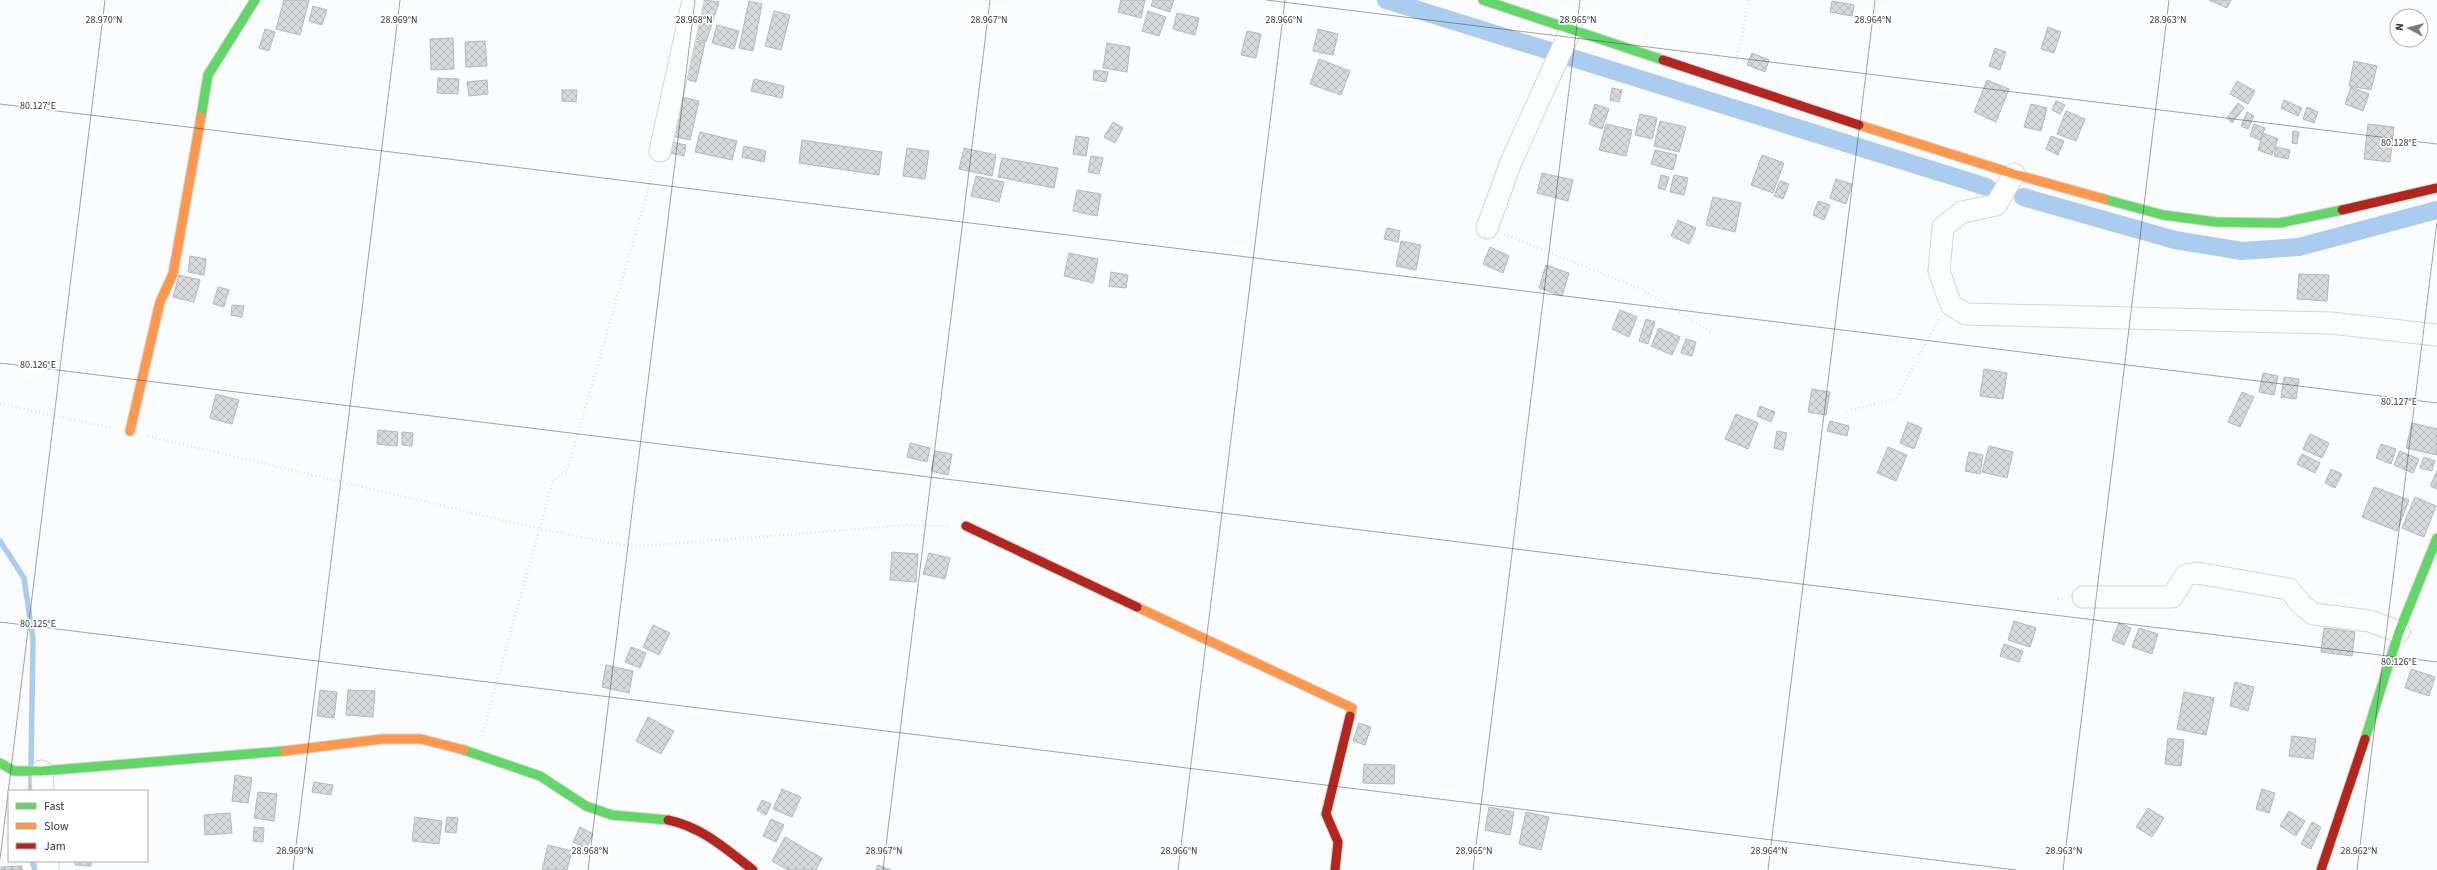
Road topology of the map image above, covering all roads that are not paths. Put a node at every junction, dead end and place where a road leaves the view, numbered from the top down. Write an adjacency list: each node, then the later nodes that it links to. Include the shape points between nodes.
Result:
1 (255, 0): 10 (street, via 208,75 173,274 160,302)
2 (693, 0): 5 (street)
3 (1484, 0): 4 (street)
4 (1568, 38): 6 (street, via 1732,82); 8 (street, via 1511,162)
5 (660, 151)
6 (2014, 174): 7 (street, via 2163,215 2216,222 2280,223 2388,201); 9 (street, via 1996,204 1962,212 1943,226 1938,271 1951,305 1966,314 2331,323)
7 (2437, 188)
8 (1487, 228)
9 (2437, 335)
10 (130, 432)
11 (966, 526): 18 (street, via 1352,708 1326,814 1338,842)
12 (2437, 538): 14 (street)
13 (2083, 597): 14 (street, via 2172,597 2186,575 2197,573 2289,589 2313,614 2370,621)
14 (2399, 632): 19 (street)
15 (0, 763): 16 (street)
16 (42, 781): 17 (street, via 382,739 421,739 477,754 540,776 586,806 599,811 612,815 661,818 688,824 714,839)
17 (753, 870)
18 (1335, 870)
19 (2321, 870)

